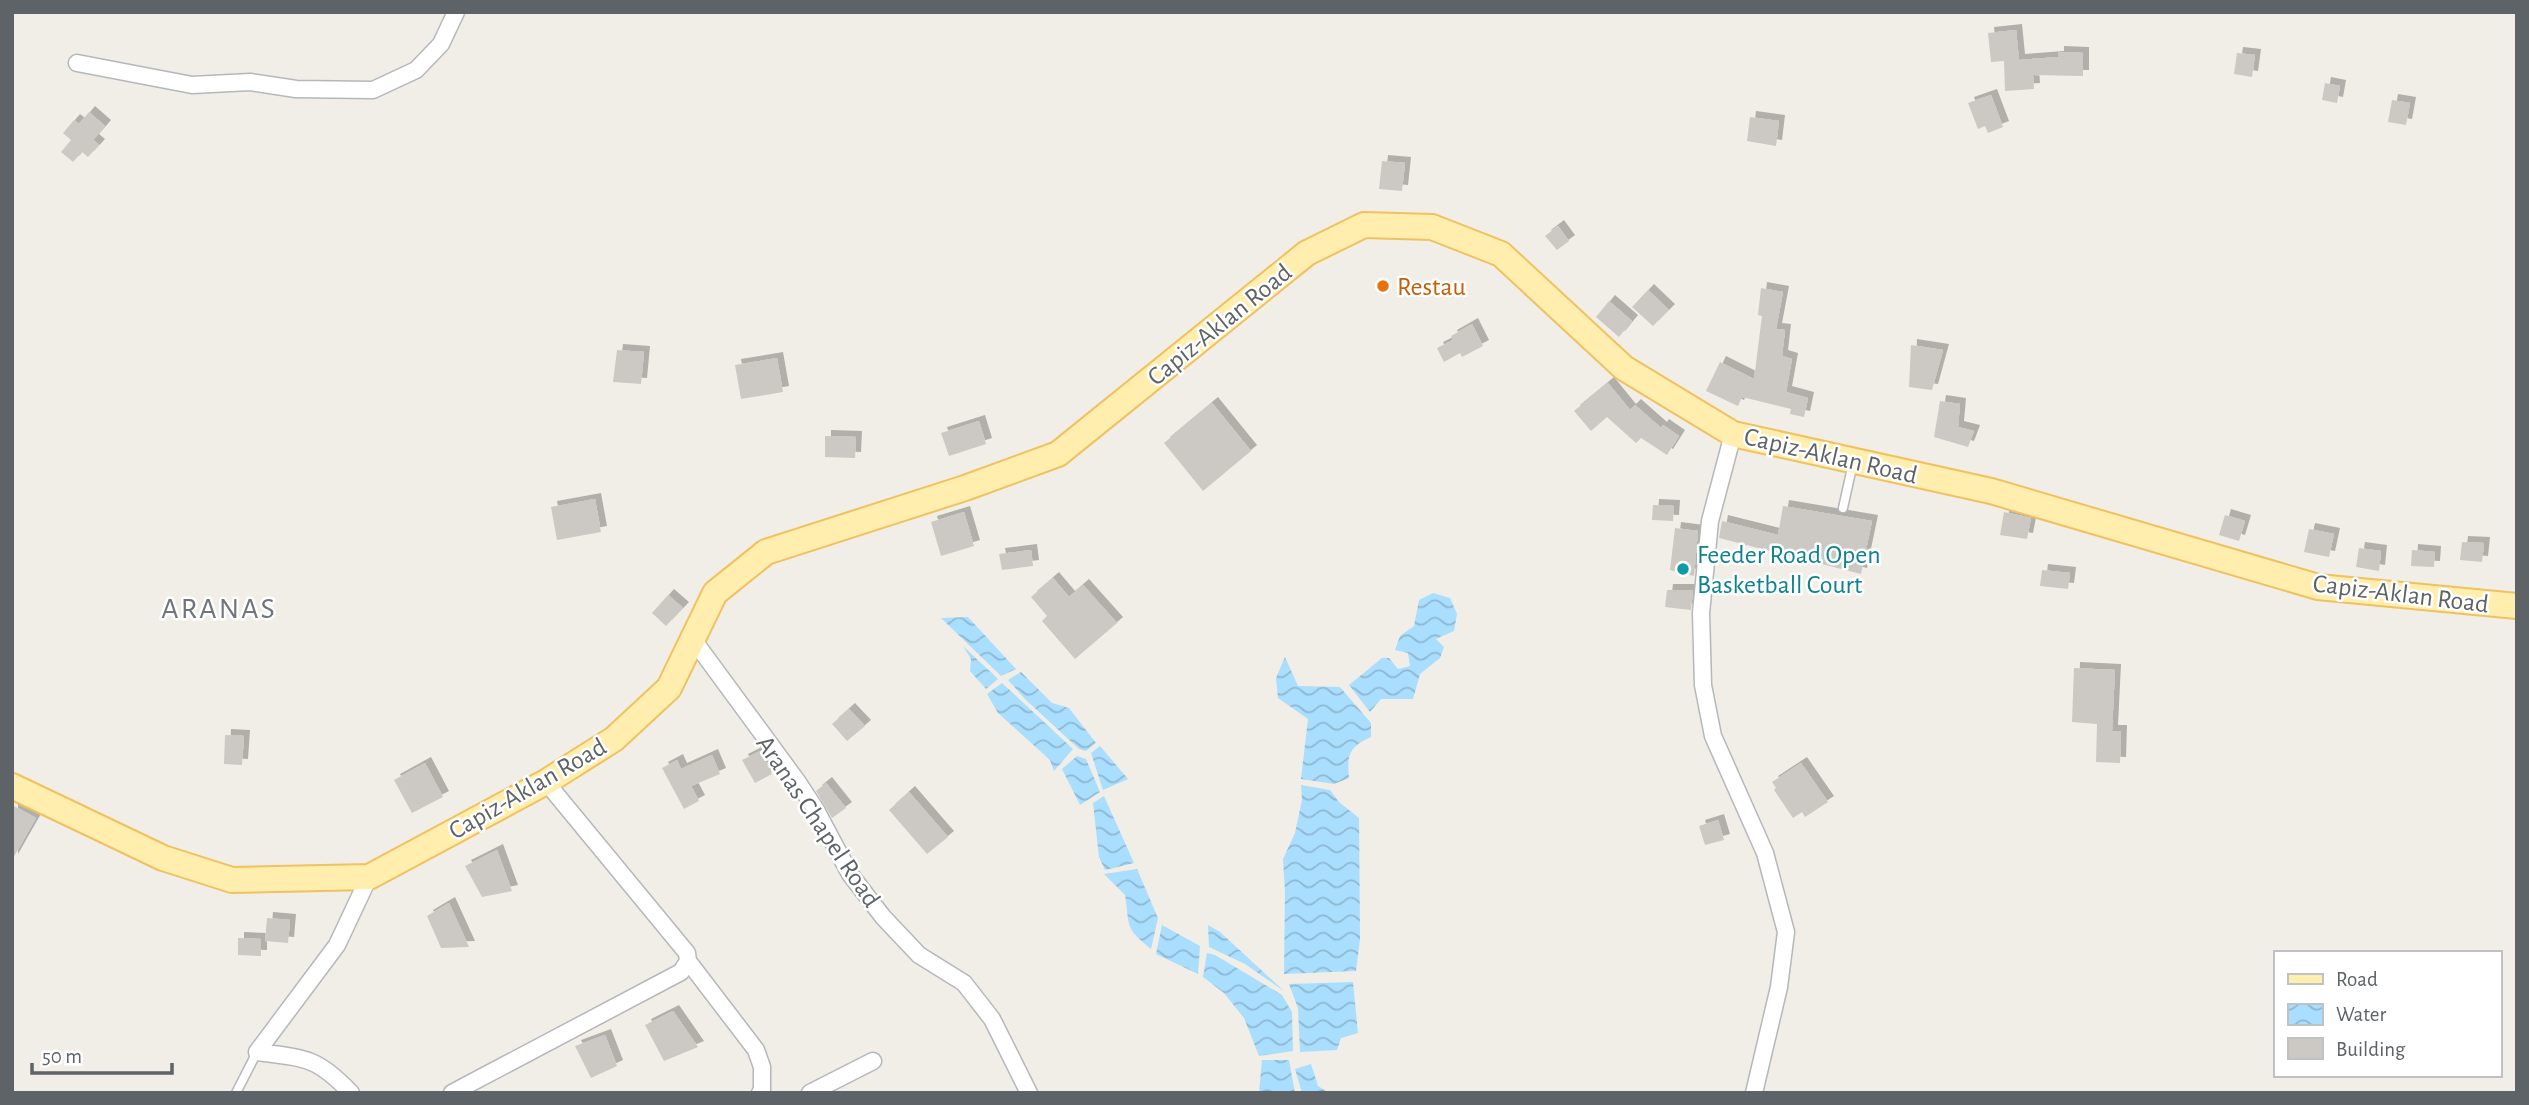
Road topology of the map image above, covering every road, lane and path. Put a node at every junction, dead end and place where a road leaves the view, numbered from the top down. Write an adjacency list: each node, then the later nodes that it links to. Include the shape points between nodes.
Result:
1 (456, 12): 2 (street, via 441,44 416,70 373,90 296,89 250,82 192,85)
2 (77, 63)
3 (1733, 434): 4 (main road, Capiz-Aklan Road); 7 (main road, Capiz-Aklan Road, via 1624,368 1501,254 1432,227 1364,225 1307,253 1058,454 766,552 715,593); 20 (street, via 1710,521 1701,613 1703,685 1713,736 1765,853 1786,932 1779,987)
4 (1853, 460): 5 (lane); 6 (main road, Capiz-Aklan Road, via 1991,491 2318,587)
5 (1843, 508)
6 (2517, 606)
7 (692, 638): 8 (main road, Capiz-Aklan Road, via 669,688 614,738); 19 (street, Aranas Chapel Road, via 797,781 850,874 883,917 919,955 964,983 992,1019)
8 (546, 782): 10 (main road, Capiz-Aklan Road); 11 (street, via 687,953)
9 (12, 786): 10 (main road, Capiz-Aklan Road, via 163,858 232,880)
10 (369, 877): 12 (street, via 337,945)
11 (688, 961): 14 (street, via 756,1049); 17 (street, via 681,972)
12 (257, 1052): 15 (lane); 16 (street, via 304,1058 330,1071)
13 (873, 1060): 18 (street)
14 (764, 1092)
15 (236, 1093)
16 (351, 1093)
17 (452, 1093)
18 (810, 1093)
19 (1029, 1093)
20 (1755, 1093)

